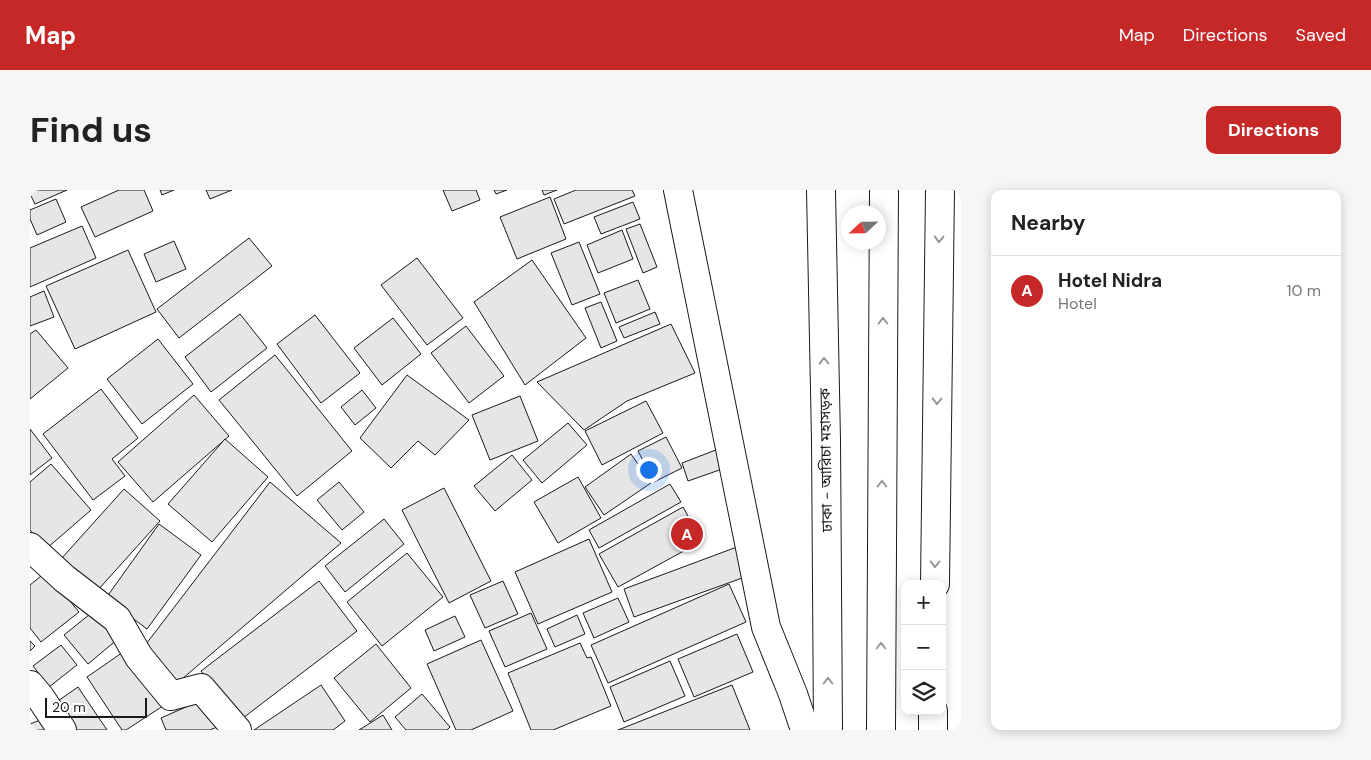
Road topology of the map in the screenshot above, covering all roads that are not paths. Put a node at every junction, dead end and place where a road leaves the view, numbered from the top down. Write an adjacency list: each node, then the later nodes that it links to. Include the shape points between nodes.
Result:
1 (678, 190): 7 (main road)
2 (820, 190): 14 (main road, ঢাকা - আরিচা মহাসড়ক, one-way to 2)
3 (884, 190): 15 (main road, one-way to 3)
4 (940, 190): 6 (main road, one-way to 6)
5 (30, 547): 11 (main road, via 117,619 138,657 171,696 201,688)
6 (935, 580)
7 (766, 627): 12 (main road); 13 (main road)
8 (30, 685): 10 (main road)
9 (933, 715): 16 (main road)
10 (62, 730)
11 (237, 730)
12 (787, 730)
13 (805, 730)
14 (828, 730)
15 (880, 730)
16 (933, 730)

